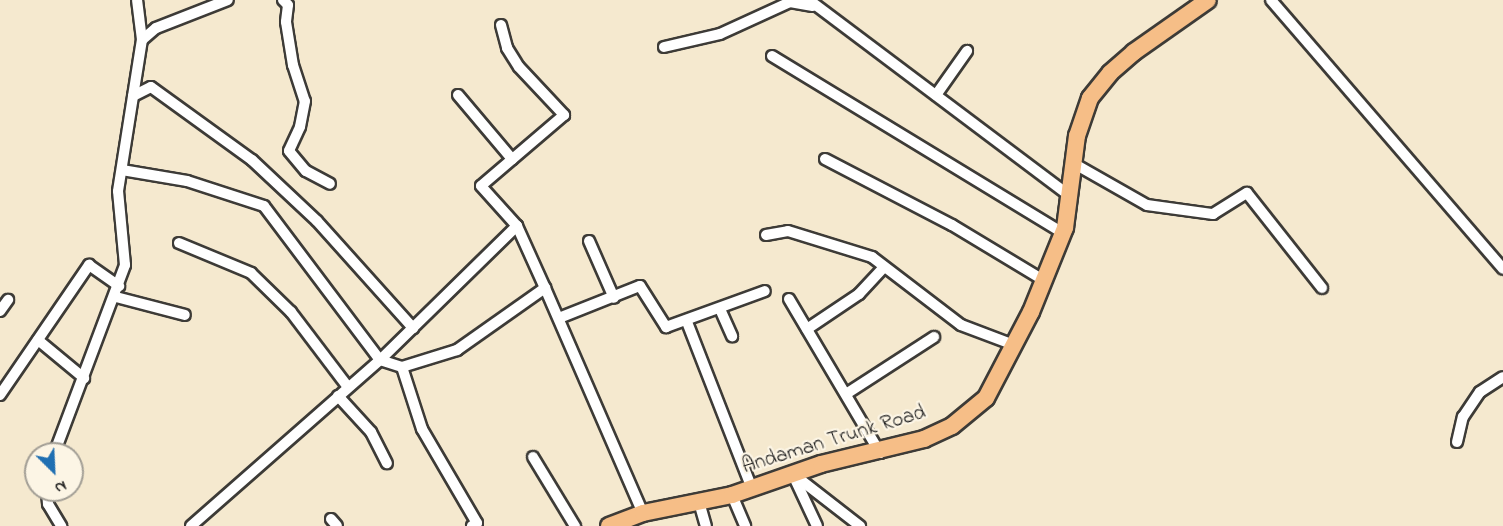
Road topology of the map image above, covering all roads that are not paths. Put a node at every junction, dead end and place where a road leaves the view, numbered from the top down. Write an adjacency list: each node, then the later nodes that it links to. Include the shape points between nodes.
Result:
1 (137, 0): 9 (street)
2 (228, 0): 9 (street, via 156,28)
3 (283, 0): 20 (street, via 288,5 286,22 295,75 305,101 300,127 289,151 306,171)
4 (808, 0): 7 (street)
5 (1208, 0): 18 (highway, Andaman Trunk Road, via 1110,73 1090,98 1077,136)
6 (1270, 0): 27 (street)
7 (821, 9): 10 (street, via 790,2 720,34); 13 (street)
8 (501, 25): 16 (street, via 507,48 519,67 564,115)
9 (142, 40): 14 (street)
10 (664, 47)
11 (967, 51): 13 (street)
12 (772, 56): 23 (street)
13 (936, 95): 21 (street)
14 (133, 96): 19 (street); 43 (street, via 151,87 252,160 317,221)
15 (458, 96): 16 (street)
16 (512, 159): 22 (street, via 481,186)
17 (825, 159): 29 (street, via 952,225)
18 (1074, 163): 21 (highway, Andaman Trunk Road); 32 (street, via 1147,204 1213,214 1247,193)
19 (122, 170): 30 (street, via 118,191 125,266); 49 (street, via 187,181 264,206)
20 (330, 184)
21 (1069, 195): 23 (highway, Andaman Trunk Road)
22 (517, 226): 31 (street); 43 (street)
23 (1063, 233): 29 (highway, Andaman Trunk Road)
24 (766, 235): 28 (street, via 788,231 872,257)
25 (589, 241): 35 (street)
26 (179, 243): 53 (street, via 251,273 291,312)
27 (1502, 266)
28 (884, 267): 44 (street, via 859,294); 48 (street, via 962,325)
29 (1045, 281): 48 (highway, Andaman Trunk Road)
30 (119, 285): 34 (street); 47 (street, via 89,265)
31 (545, 288): 41 (street); 50 (street, via 457,350)
32 (1322, 288)
33 (765, 291): 38 (street)
34 (116, 297): 40 (street); 52 (street)
35 (614, 298): 41 (street); 42 (street, via 640,286 666,327)
36 (789, 299): 44 (street)
37 (8, 300): 39 (street)
38 (720, 309): 42 (street); 45 (street)
39 (0, 311)
40 (185, 315)
41 (559, 318): 67 (street)
42 (687, 322): 63 (street)
43 (412, 328): 49 (street)
44 (807, 329): 54 (street)
45 (732, 336)
46 (934, 337): 54 (street)
47 (38, 340): 52 (street); 55 (street)
48 (1014, 345): 59 (highway, Andaman Trunk Road, via 986,398 952,426)
49 (380, 360): 50 (street); 53 (street)
50 (402, 367): 70 (street, via 422,429 477,523)
51 (1503, 377): 58 (street, via 1480,392 1463,417)
52 (84, 378): 57 (street)
53 (348, 387): 56 (street)
54 (846, 394): 59 (street)
55 (0, 395)
56 (338, 396): 61 (street, via 371,432); 69 (street)
57 (59, 442)
58 (1456, 442)
59 (880, 453): 62 (highway, Andaman Trunk Road, via 821,464)
60 (533, 457): 71 (street)
61 (387, 463)
62 (793, 474): 63 (highway, Andaman Trunk Road); 75 (street); 76 (street)
63 (752, 489): 64 (highway, Andaman Trunk Road)
64 (732, 495): 66 (highway, Andaman Trunk Road); 74 (street)
65 (48, 502): 68 (street)
66 (699, 502): 67 (highway, Andaman Trunk Road); 73 (street)
67 (643, 513): 72 (highway, Andaman Trunk Road)
68 (61, 526)
69 (191, 526)
70 (472, 526)
71 (575, 526)
72 (609, 526)
73 (706, 526)
74 (745, 526)
75 (817, 526)
76 (860, 526)

